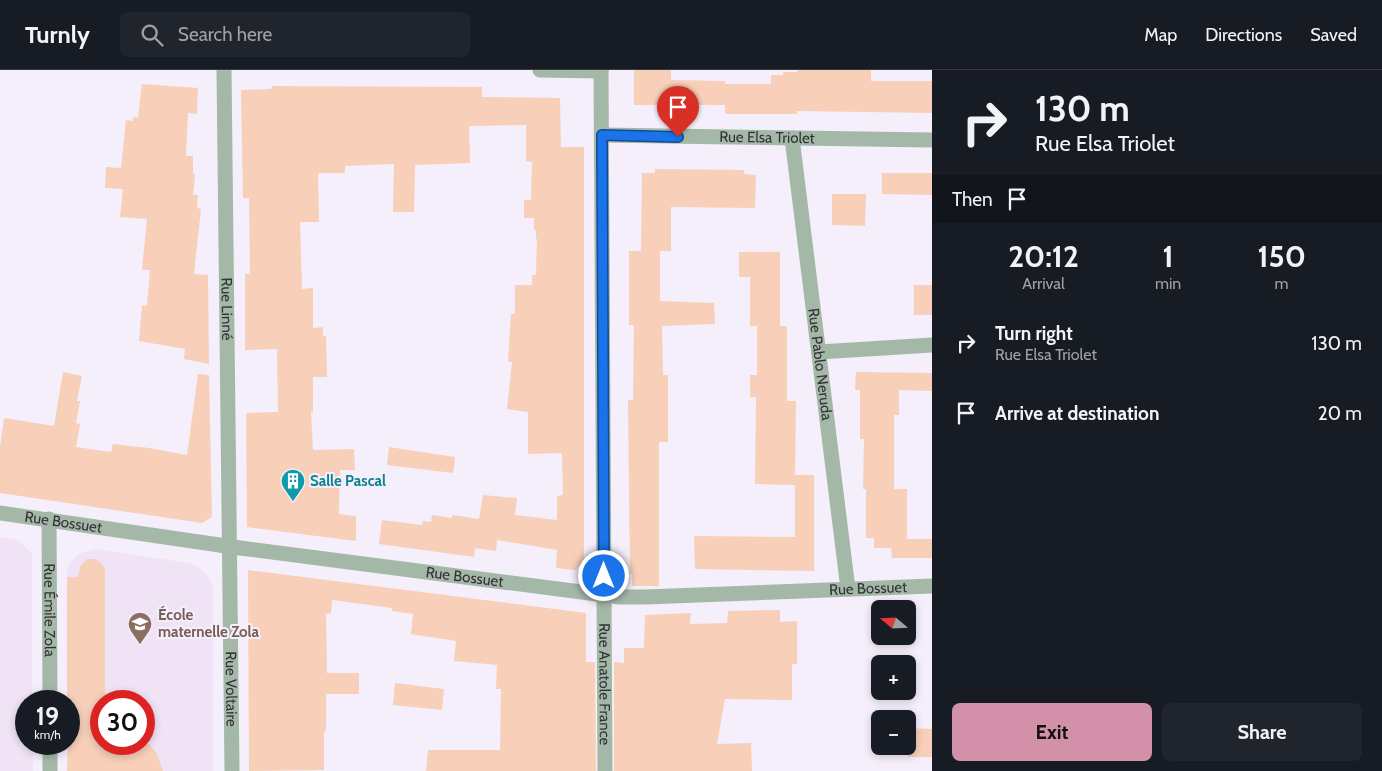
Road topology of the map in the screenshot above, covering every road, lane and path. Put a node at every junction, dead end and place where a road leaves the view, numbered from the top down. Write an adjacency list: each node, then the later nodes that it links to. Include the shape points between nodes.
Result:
1 (224, 70): 11 (street, Rue Linné)
2 (540, 70): 3 (street)
3 (601, 70): 4 (street, Rue Anatole France)
4 (602, 135): 5 (street, Rue Elsa Triolet); 14 (street, Rue Anatole France)
5 (792, 138): 6 (street, Rue Elsa Triolet); 8 (street, Rue Pablo Neruda)
6 (932, 140)
7 (932, 345): 8 (street)
8 (819, 352): 13 (street, Rue Pablo Neruda)
9 (0, 513): 10 (street, Rue Bossuet)
10 (48, 520): 11 (street, Rue Bossuet); 15 (street, Rue Émile Zola)
11 (229, 546): 14 (street, Rue Bossuet); 18 (street, Rue Voltaire)
12 (932, 586): 13 (street, Rue Bossuet)
13 (848, 589): 14 (street, Rue Bossuet)
14 (604, 596): 19 (street, Rue Anatole France)
15 (50, 690)
16 (50, 755): 17 (street)
17 (50, 771)
18 (232, 771)
19 (605, 771)

